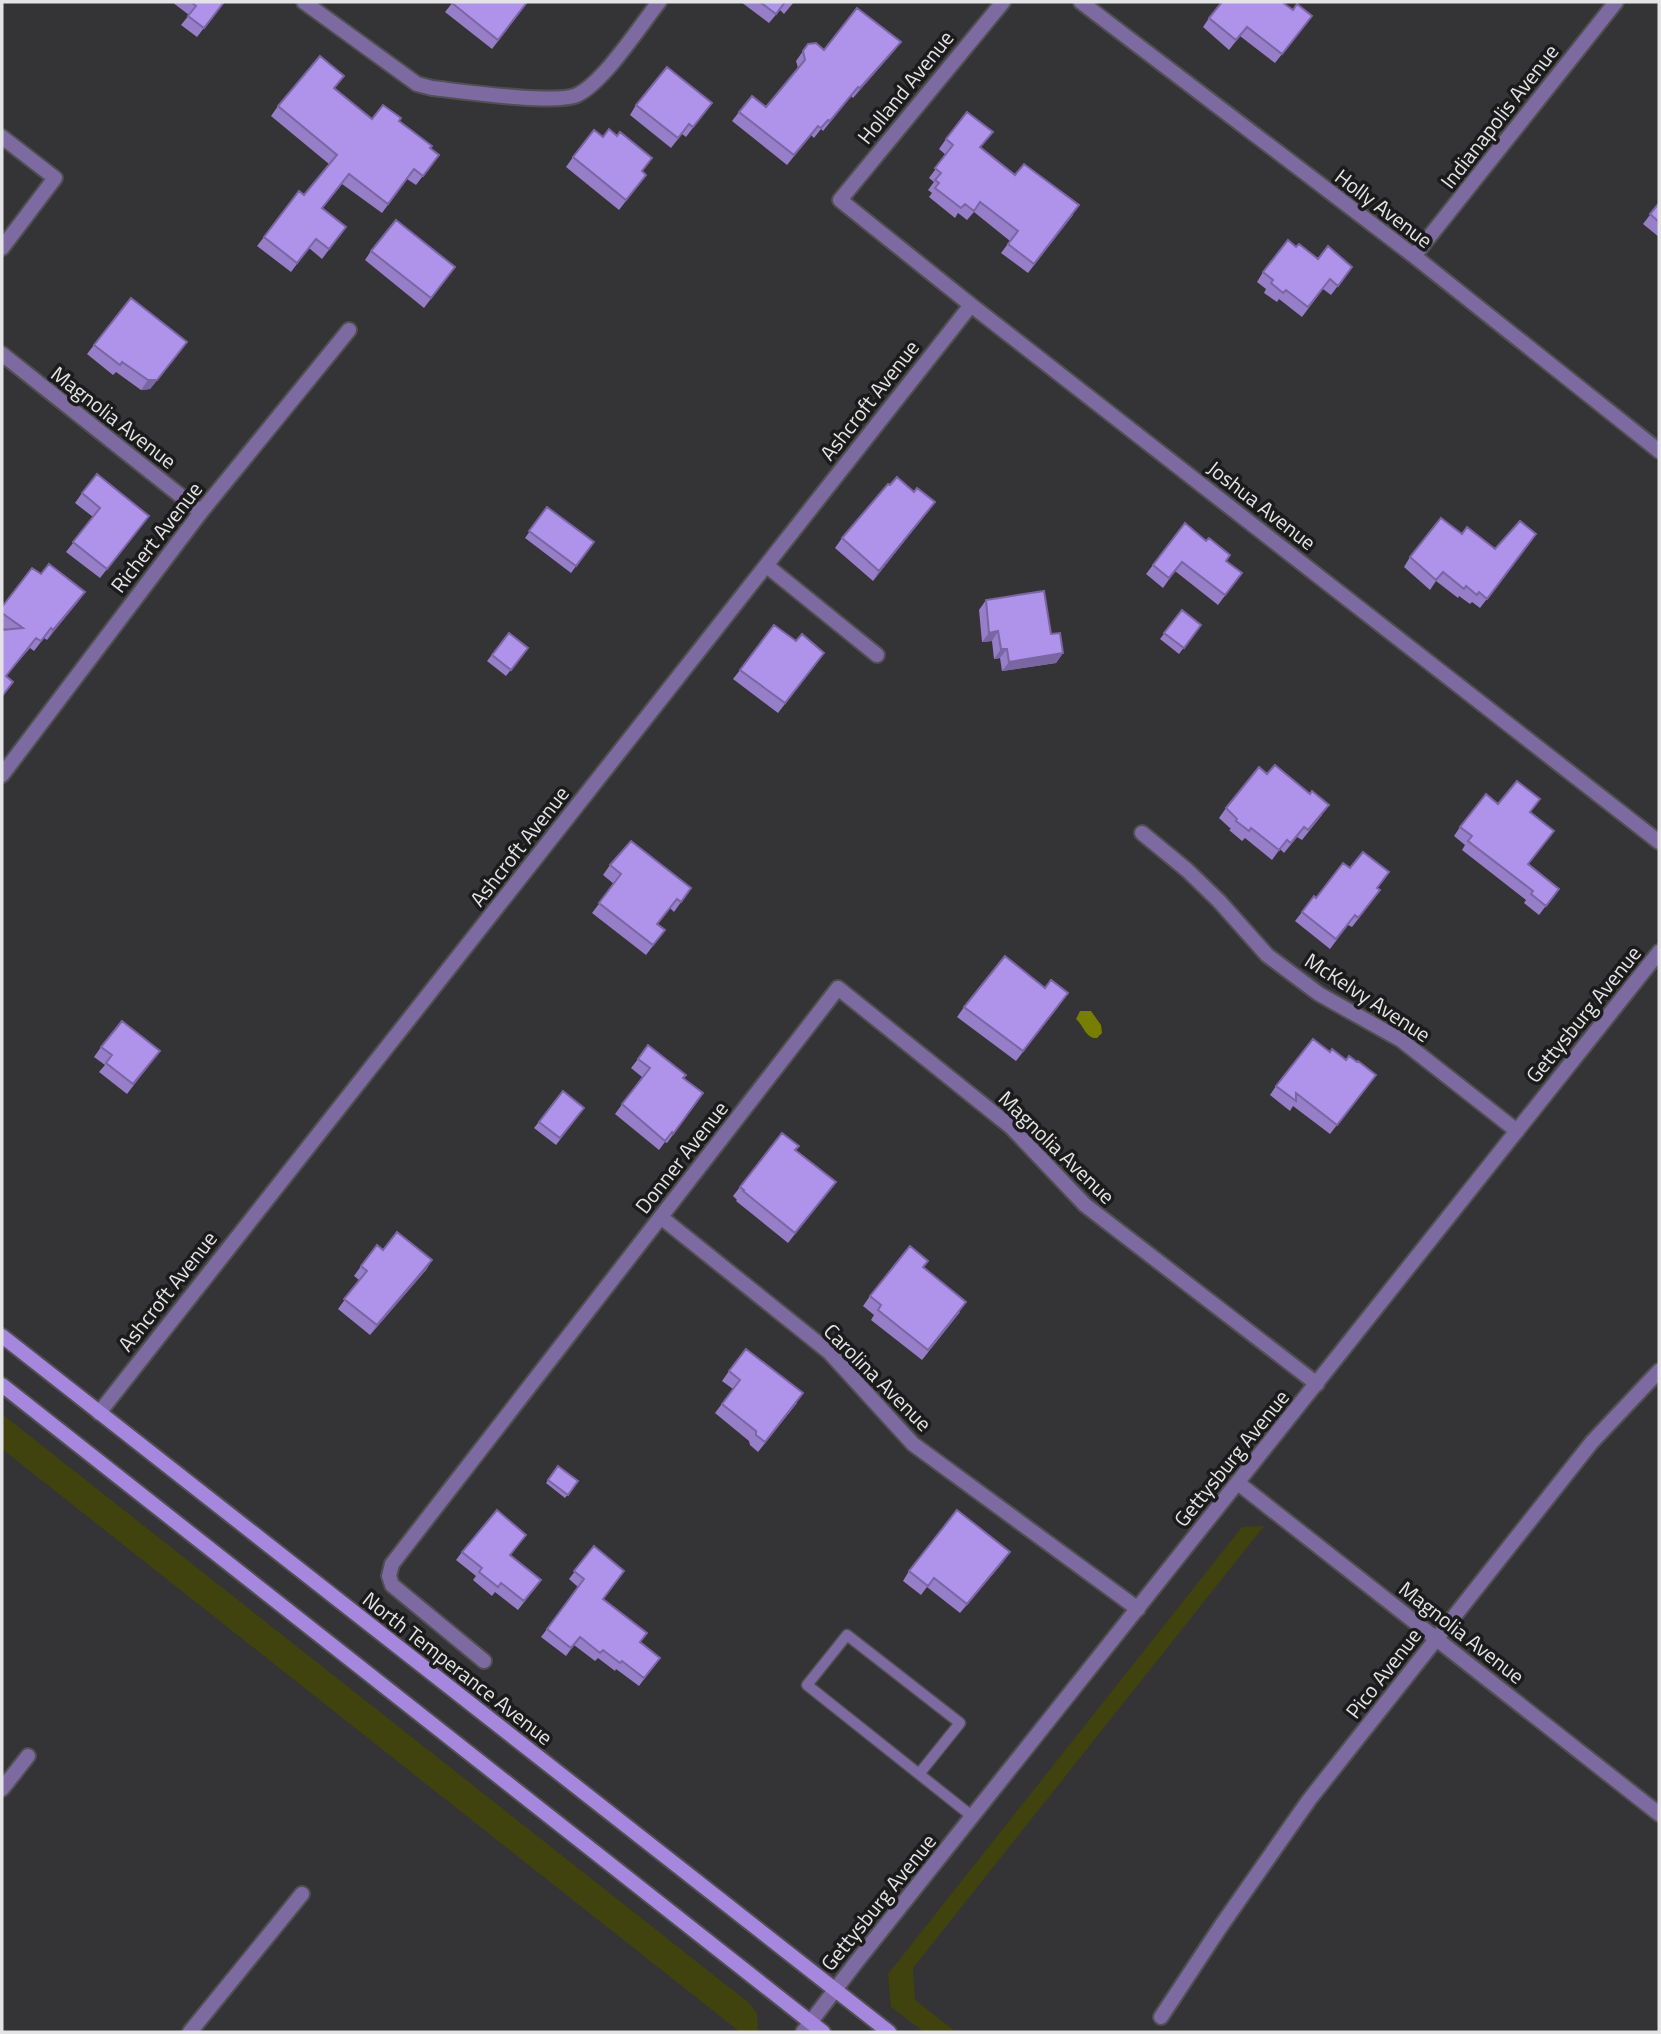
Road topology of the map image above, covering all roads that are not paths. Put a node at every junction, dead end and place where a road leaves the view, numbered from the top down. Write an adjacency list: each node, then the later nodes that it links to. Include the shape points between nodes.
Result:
1 (304, 2): 2 (street, via 417,84 547,99 576,95 602,75)
2 (659, 2)
3 (1003, 2): 7 (street, Holland Avenue)
4 (1081, 2): 9 (street, Holly Avenue)
5 (1616, 2): 9 (street, Indianapolis Avenue)
6 (2, 137): 8 (street, via 55,178)
7 (840, 200): 10 (street, Joshua Avenue)
8 (2, 248)
9 (1414, 256): 13 (street, Holly Avenue)
10 (971, 305): 15 (street, Ashcroft Avenue); 19 (street, Joshua Avenue)
11 (349, 330): 14 (street, Richert Avenue)
12 (2, 354): 14 (street, Magnolia Avenue)
13 (1659, 451)
14 (201, 512): 17 (street, Richert Avenue)
15 (766, 566): 16 (street); 28 (street, Ashcroft Avenue)
16 (877, 655)
17 (2, 775)
18 (1142, 833): 22 (street, McKelvy Avenue, via 1219,901 1267,955 1319,994 1401,1040)
19 (1659, 842)
20 (1659, 952): 22 (street, Gettysburg Avenue)
21 (838, 988): 23 (street, Donner Avenue); 26 (street, Magnolia Avenue, via 1011,1127 1084,1205)
22 (1517, 1131): 26 (street, Gettysburg Avenue)
23 (662, 1218): 30 (street, Carolina Avenue, via 829,1352 913,1444); 32 (street, Donner Avenue, via 392,1564 389,1576 401,1595)
24 (2, 1336): 28 (main road, North Temperance Avenue)
25 (1659, 1371): 31 (street, Pico Avenue, via 1592,1442)
26 (1317, 1384): 29 (street, Gettysburg Avenue)
27 (2, 1385): 41 (main road)
28 (99, 1413): 39 (main road, North Temperance Avenue)
29 (1238, 1483): 30 (street, Gettysburg Avenue); 31 (street, Magnolia Avenue)
30 (1138, 1609): 37 (street, Gettysburg Avenue)
31 (1437, 1638): 36 (street, Magnolia Avenue); 40 (street, Pico Avenue, via 1309,1800)
32 (484, 1661)
33 (28, 1756): 35 (street)
34 (919, 1774): 34 (lane, via 807,1685 847,1635 960,1723); 37 (lane)
35 (2, 1789)
36 (1659, 1814)
37 (973, 1817): 39 (street, Gettysburg Avenue)
38 (302, 1894): 42 (street)
39 (835, 1990): 41 (street, Gettysburg Avenue); 44 (main road, North Temperance Avenue)
40 (1161, 2017)
41 (807, 2027): 43 (main road)
42 (190, 2032)
43 (824, 2032)
44 (889, 2032)

